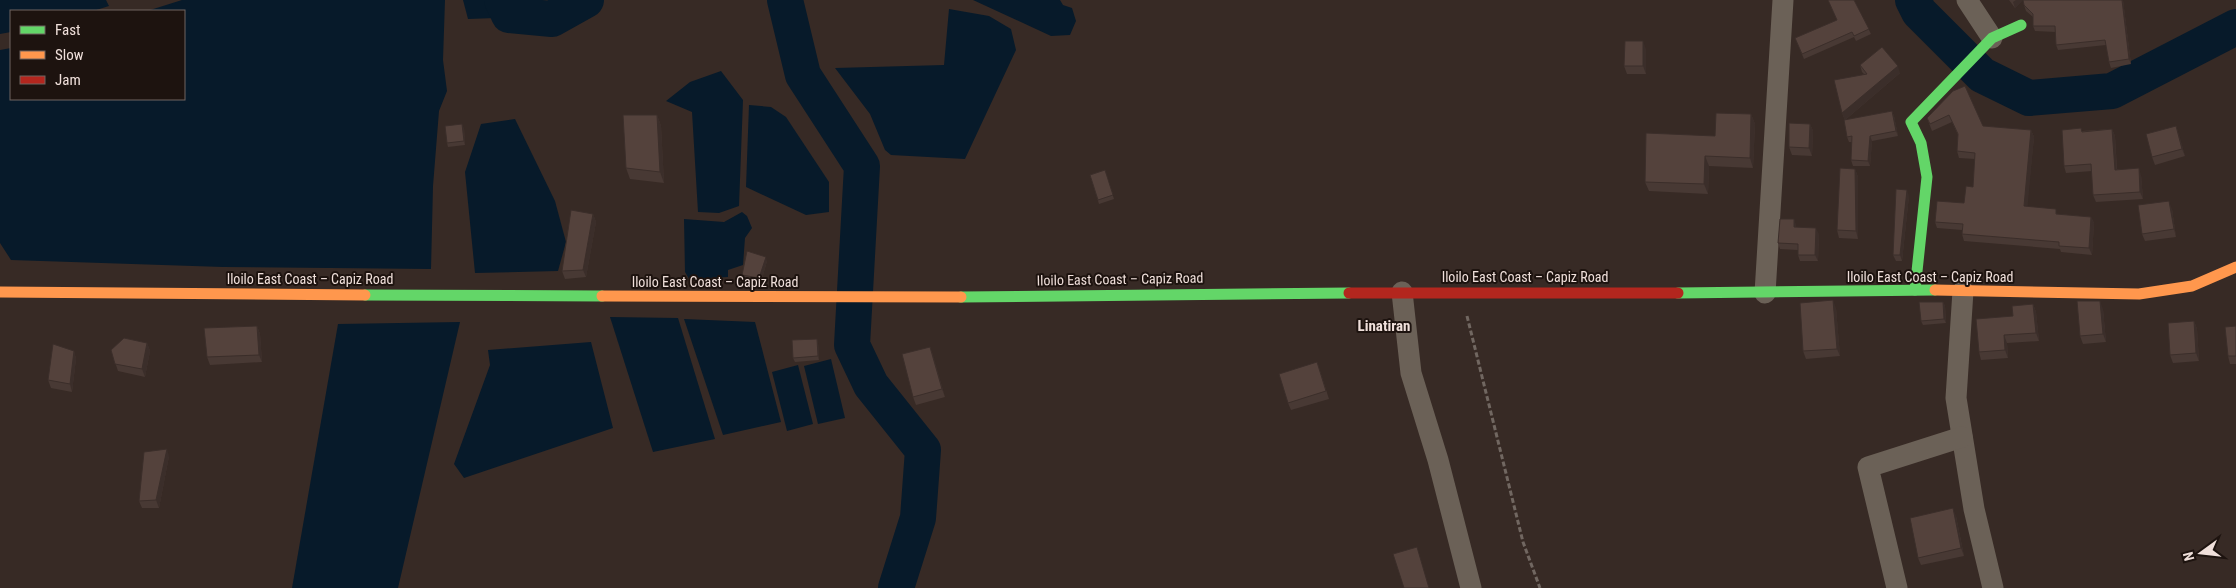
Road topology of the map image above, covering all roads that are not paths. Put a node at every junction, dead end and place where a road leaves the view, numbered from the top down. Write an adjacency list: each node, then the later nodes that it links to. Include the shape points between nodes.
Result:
1 (1783, 0): 10 (street)
2 (1967, 0): 4 (street)
3 (2021, 25): 4 (main road)
4 (1992, 38): 6 (main road, via 1911,122 1921,143 1927,177)
5 (2236, 267): 7 (main road, Iloilo East Coast – Capiz Road, via 2192,286 2139,294)
6 (1915, 290): 7 (main road, Iloilo East Coast – Capiz Road); 10 (main road, Iloilo East Coast – Capiz Road)
7 (1962, 291): 11 (street, via 1956,398)
8 (0, 292): 9 (main road, Iloilo East Coast – Capiz Road, via 824,298)
9 (1402, 292): 10 (main road, Iloilo East Coast – Capiz Road); 12 (street, via 1411,373 1438,460)
10 (1765, 293)
11 (1962, 437): 13 (street, via 1868,466); 14 (street, via 1974,509)
12 (1471, 588)
13 (1897, 588)
14 (1993, 588)

